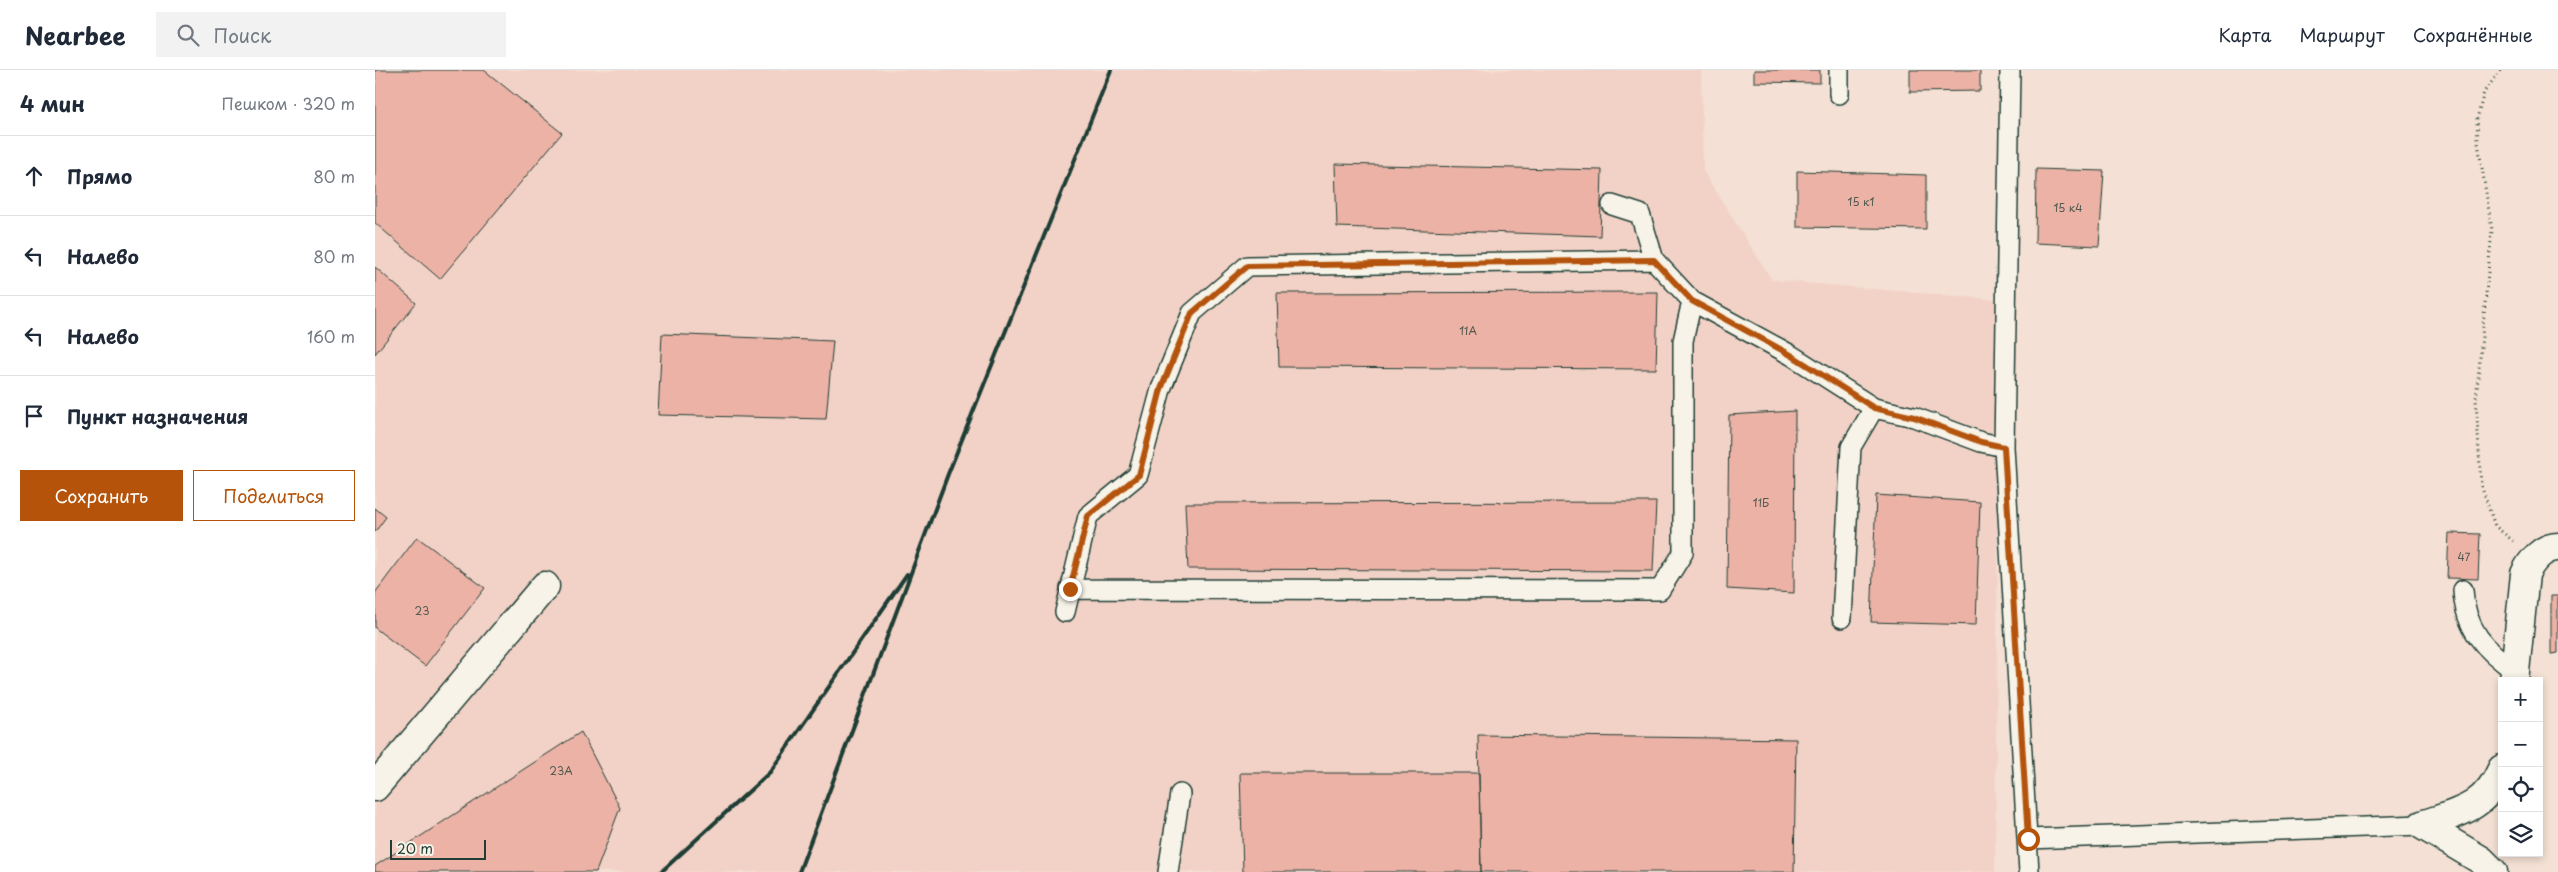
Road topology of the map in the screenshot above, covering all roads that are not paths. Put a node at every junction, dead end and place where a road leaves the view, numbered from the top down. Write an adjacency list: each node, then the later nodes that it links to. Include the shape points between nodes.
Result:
1 (1839, 70): 3 (lane)
2 (2009, 70): 8 (lane)
3 (1839, 94)
4 (1612, 205): 5 (lane, via 1640,214)
5 (1654, 260): 6 (lane); 11 (lane, via 1247,266 1192,313 1161,389 1139,475 1088,516)
6 (1692, 301): 7 (lane, via 1791,355); 11 (lane, via 1683,341 1683,553 1660,590)
7 (1874, 408): 8 (lane, via 1914,417 1981,442); 14 (lane, via 1851,447)
8 (2004, 447): 20 (lane)
9 (2558, 547): 15 (street, via 2544,551 2534,559 2525,574)
10 (545, 586): 17 (street)
11 (1070, 589): 13 (lane)
12 (2463, 590): 15 (lane, via 2465,610 2474,634)
13 (1065, 612)
14 (1842, 618)
15 (2515, 676)
16 (2498, 777): 19 (street, via 2479,803)
17 (375, 787)
18 (1181, 794): 21 (lane)
19 (2423, 825): 20 (lane); 23 (street, via 2481,860)
20 (2028, 839): 22 (lane)
21 (1168, 872)
22 (2029, 872)
23 (2493, 872)

